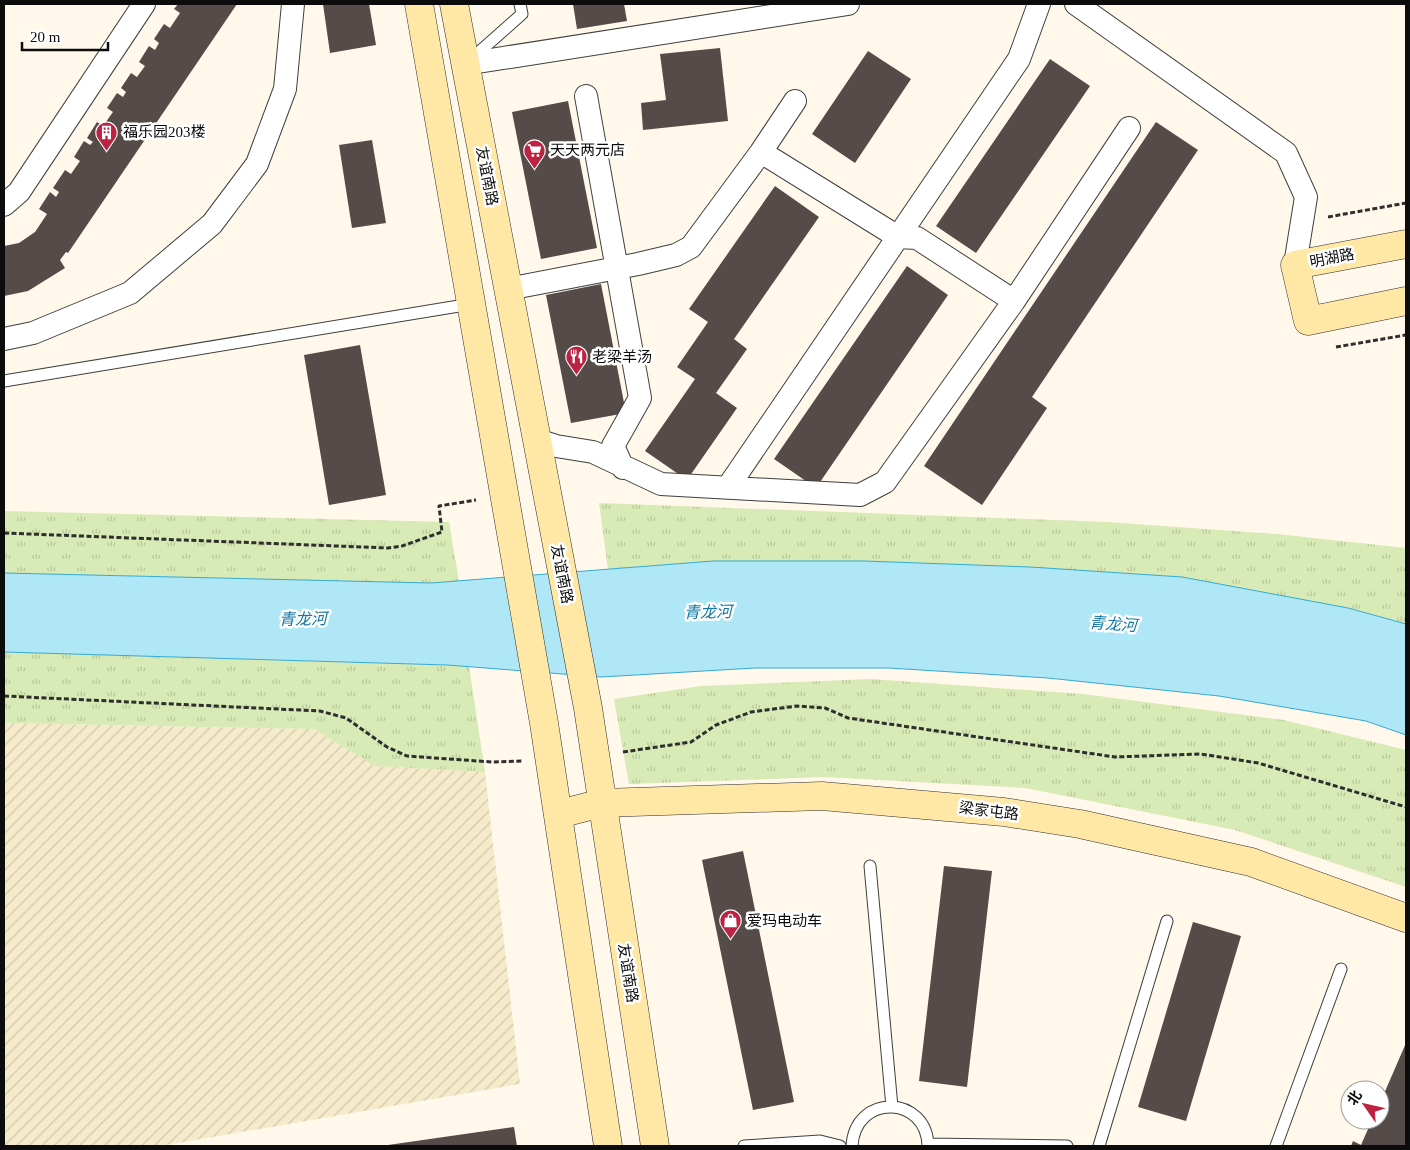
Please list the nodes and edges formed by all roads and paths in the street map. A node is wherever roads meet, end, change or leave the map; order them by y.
1 (144, 4) edge
2 (293, 4) edge
3 (419, 4) edge
4 (454, 4) edge
5 (520, 4) edge
6 (848, 4) edge
7 (1039, 4) edge
8 (1076, 4) edge
9 (465, 64) junction
10 (586, 96) dead end
11 (795, 101) dead end
12 (1129, 128) dead end
13 (761, 152) junction
14 (1406, 203) edge
15 (4, 205) edge
16 (1301, 222) junction
17 (898, 237) junction
18 (1406, 244) edge
19 (1295, 265) junction
20 (618, 268) junction
21 (508, 289) junction
22 (1014, 301) junction
23 (1406, 301) edge
24 (471, 304) junction
25 (4, 339) edge
26 (4, 381) edge
27 (537, 440) junction
28 (622, 468) junction
29 (728, 487) junction
30 (476, 500) dead end
31 (4, 534) edge
32 (4, 696) edge
33 (595, 754) junction
34 (527, 761) dead end
35 (602, 802) junction
36 (1406, 807) edge
37 (559, 814) junction
38 (870, 866) dead end
39 (1406, 918) edge
40 (1167, 921) dead end
41 (1341, 969) dead end
42 (892, 1106) junction
43 (928, 1145) edge
44 (608, 1146) edge
45 (655, 1146) edge
46 (744, 1146) edge
47 (840, 1146) edge
48 (852, 1146) edge
49 (1067, 1146) edge
50 (1099, 1146) edge
51 (1276, 1146) edge

1 - 15 street
2 - 25 street
3 - 24 main road
4 - 9 main road, 友谊南路
5 - 9 lane
6 - 9 street
7 - 17 street
8 - 16 street
9 - 21 main road, 友谊南路
10 - 20 street
11 - 13 street
12 - 22 street
13 - 17 street
13 - 20 street
14 - 16 path
16 - 19 street
17 - 22 street
17 - 29 street
18 - 19 main road, 明湖路
19 - 23 main road, 明湖路
20 - 21 street
20 - 28 street
21 - 27 main road, 友谊南路
22 - 29 street
24 - 26 lane
24 - 37 main road
27 - 28 street
27 - 33 main road, 友谊南路
28 - 29 street
30 - 31 path
32 - 34 path
33 - 35 main road, 友谊南路
33 - 36 path
35 - 37 main road, 梁家屯路
35 - 39 main road, 梁家屯路
35 - 45 main road, 友谊南路
37 - 44 main road
38 - 42 lane
40 - 50 lane
41 - 51 lane
42 - 43 lane
42 - 48 lane
43 - 49 lane
46 - 47 lane

